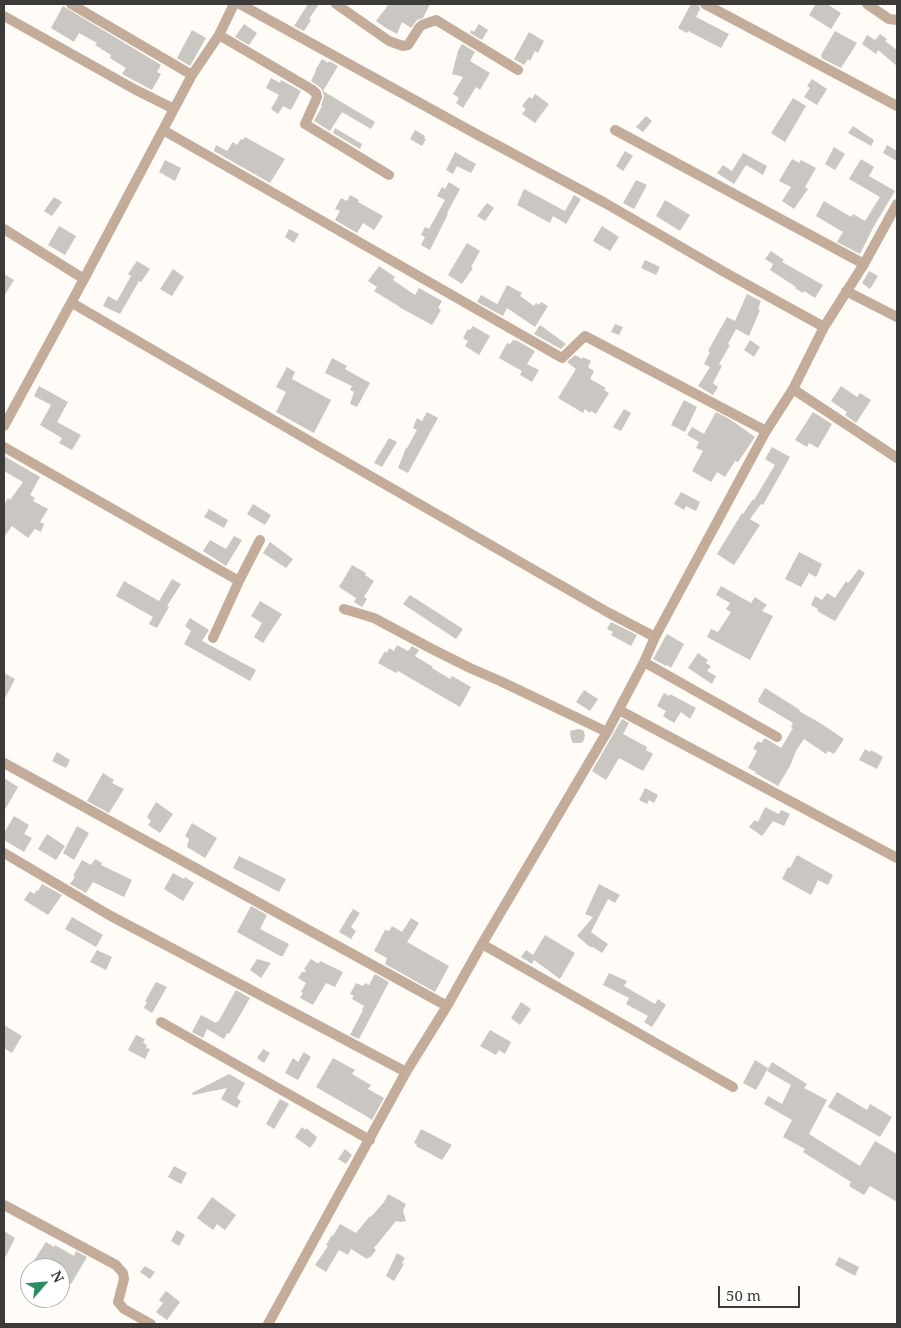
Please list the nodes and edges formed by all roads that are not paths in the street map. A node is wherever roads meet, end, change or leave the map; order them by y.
1 (71, 4) edge
2 (234, 4) edge
3 (240, 4) edge
4 (336, 4) edge
5 (705, 4) edge
6 (867, 4) edge
7 (4, 16) edge
8 (897, 20) edge
9 (219, 35) junction
10 (518, 70) dead end
11 (192, 75) junction
12 (897, 106) edge
13 (174, 109) junction
14 (163, 130) junction
15 (615, 130) dead end
16 (389, 175) dead end
17 (897, 204) edge
18 (4, 229) edge
19 (864, 264) junction
20 (84, 279) junction
21 (846, 291) junction
22 (72, 303) junction
23 (897, 317) edge
24 (824, 327) junction
25 (793, 389) junction
26 (4, 426) edge
27 (766, 431) junction
28 (4, 446) edge
29 (897, 458) edge
30 (260, 540) dead end
31 (239, 581) junction
32 (344, 608) dead end
33 (213, 638) dead end
34 (655, 638) junction
35 (644, 662) junction
36 (619, 710) junction
37 (607, 732) junction
38 (777, 737) dead end
39 (4, 763) edge
40 (4, 853) edge
41 (897, 858) edge
42 (482, 944) junction
43 (447, 1006) junction
44 (160, 1022) dead end
45 (406, 1072) junction
46 (733, 1088) dead end
47 (370, 1140) junction
48 (4, 1205) edge
49 (151, 1324) edge
50 (268, 1324) edge

1 - 11 street
2 - 9 street
3 - 24 street
4 - 10 street
5 - 12 street
6 - 8 street
7 - 13 street
9 - 11 street
9 - 16 street
11 - 13 street
13 - 14 street
14 - 20 street
14 - 27 street
15 - 19 street
17 - 19 street
18 - 20 street
19 - 21 street
20 - 22 street
21 - 23 street
21 - 24 street
22 - 26 street
22 - 34 street
24 - 25 street
25 - 27 street
25 - 29 street
27 - 34 street
28 - 31 street
30 - 31 street
31 - 33 street
32 - 37 street
34 - 35 street
35 - 36 street
35 - 38 street
36 - 37 street
36 - 41 street
37 - 42 street
39 - 43 street
40 - 45 street
42 - 43 street
42 - 46 street
43 - 45 street
44 - 47 street
45 - 47 street
47 - 50 street
48 - 49 street

